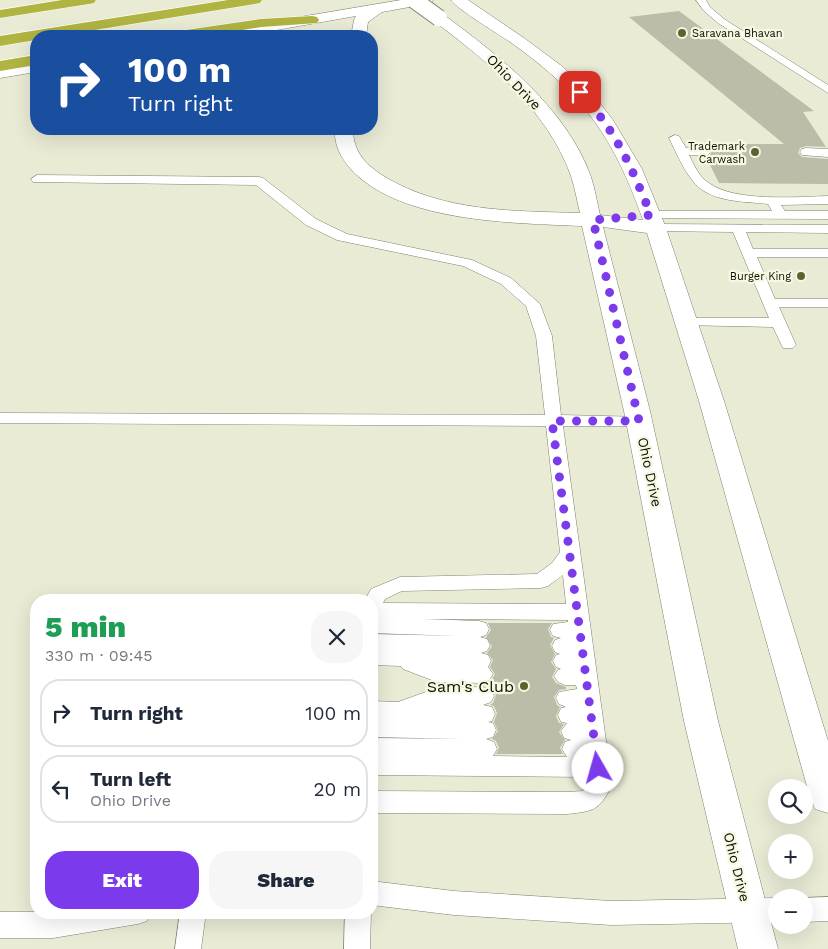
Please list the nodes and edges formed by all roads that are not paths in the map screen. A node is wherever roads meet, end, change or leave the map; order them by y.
1 (89, 0) edge
2 (255, 0) edge
3 (414, 0) edge
4 (426, 0) edge
5 (458, 0) edge
6 (701, 0) edge
7 (378, 8) junction
8 (0, 14) edge
9 (312, 20) junction
10 (68, 30) edge
11 (217, 30) edge
12 (253, 30) edge
13 (359, 30) edge
14 (30, 36) edge
15 (0, 41) edge
16 (30, 61) edge
17 (0, 66) edge
18 (30, 68) edge
19 (30, 73) edge
20 (0, 75) edge
21 (828, 90) edge
22 (345, 135) edge
23 (675, 138) dead end
24 (682, 151) junction
25 (704, 152) dead end
26 (806, 152) dead end
27 (828, 153) edge
28 (37, 179) dead end
29 (828, 200) edge
30 (773, 202) junction
31 (781, 215) junction
32 (828, 215) edge
33 (593, 220) junction
34 (653, 222) junction
35 (738, 229) junction
36 (828, 229) edge
37 (749, 253) junction
38 (828, 253) edge
39 (770, 303) junction
40 (828, 303) edge
41 (685, 322) junction
42 (779, 323) junction
43 (788, 345) dead end
44 (0, 418) edge
45 (552, 421) junction
46 (639, 421) junction
47 (569, 552) junction
48 (378, 594) edge
49 (378, 610) edge
50 (378, 627) edge
51 (378, 643) edge
52 (573, 649) junction
53 (480, 652) junction
54 (378, 657) edge
55 (378, 710) edge
56 (485, 722) junction
57 (378, 728) edge
58 (594, 732) junction
59 (378, 746) edge
60 (378, 764) edge
61 (828, 797) edge
62 (378, 802) edge
63 (378, 894) edge
64 (828, 909) edge
65 (813, 910) edge
66 (762, 911) edge
67 (96, 919) edge
68 (193, 919) edge
69 (358, 919) edge
70 (0, 925) edge
71 (188, 949) edge
72 (357, 949) edge
73 (758, 949) edge

1 - 8 highway
2 - 10 highway
3 - 33 main road, Ohio Drive, bridge
4 - 7 main road
5 - 34 main road
6 - 21 lane
7 - 9 main road
7 - 13 main road
9 - 11 highway
9 - 12 main road
14 - 15 highway
16 - 17 highway
18 - 20 main road
19 - 20 main road
22 - 33 main road
23 - 24 lane
24 - 25 lane
24 - 30 lane
26 - 27 lane
28 - 45 lane
29 - 30 lane
30 - 31 lane
31 - 32 lane
31 - 34 lane
33 - 34 main road
33 - 46 main road, Ohio Drive
34 - 35 lane
34 - 41 main road
35 - 36 lane
35 - 37 lane
37 - 38 lane
37 - 39 lane
39 - 40 lane
39 - 42 lane
41 - 42 lane
41 - 61 main road
42 - 43 lane
44 - 45 lane
45 - 46 lane
45 - 47 lane
46 - 66 main road, Ohio Drive
47 - 48 lane
47 - 52 lane
49 - 52 lane
50 - 53 lane
51 - 53 lane
52 - 58 lane
53 - 54 lane
55 - 56 lane
56 - 57 lane
56 - 59 lane
58 - 58 lane
58 - 60 lane
58 - 62 lane
63 - 66 lane
64 - 65 lane
66 - 73 main road, Ohio Drive
67 - 70 lane
68 - 71 lane
69 - 72 lane

